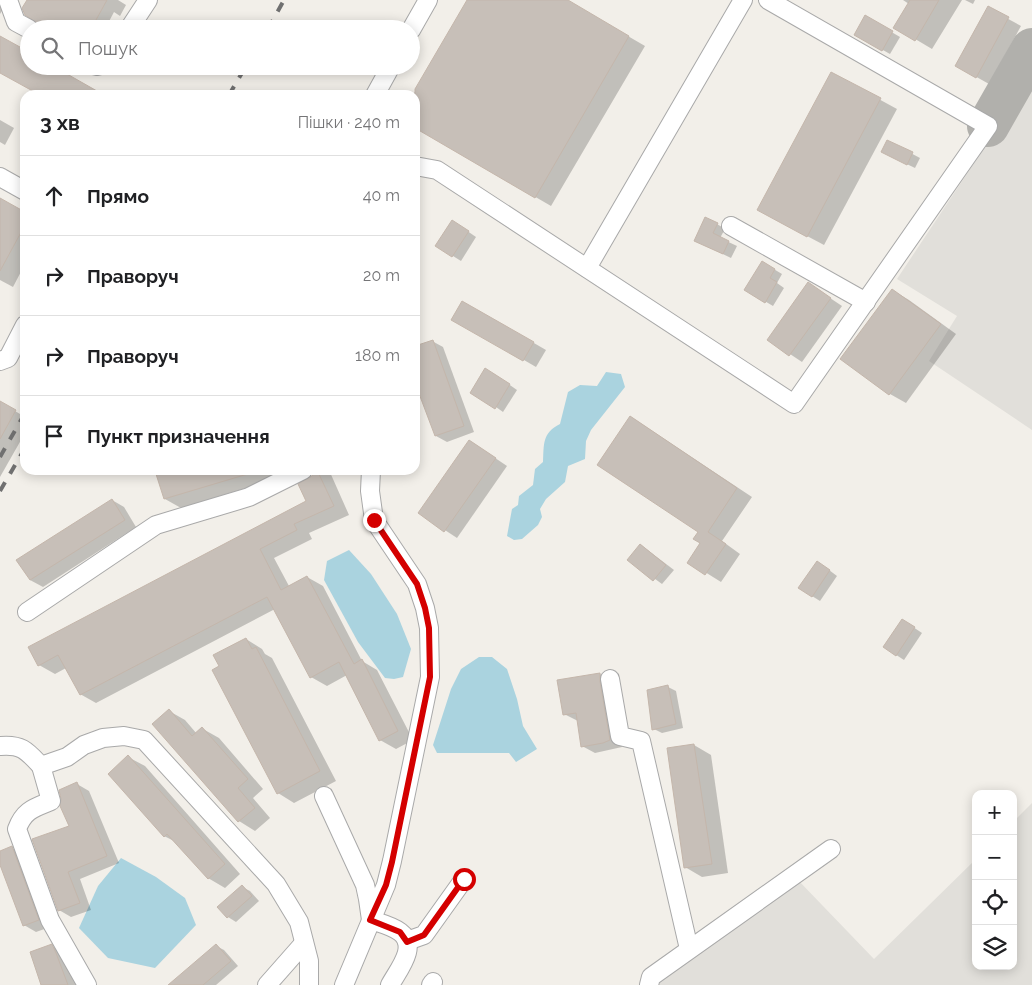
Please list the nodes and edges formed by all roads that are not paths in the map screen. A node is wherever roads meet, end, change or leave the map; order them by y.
1 (8, 0) edge
2 (148, 0) edge
3 (428, 0) edge
4 (743, 0) edge
5 (768, 0) edge
6 (135, 20) edge
7 (417, 20) edge
8 (20, 24) edge
9 (386, 75) edge
10 (378, 90) edge
11 (420, 167) edge
12 (0, 177) edge
13 (20, 188) edge
14 (731, 226) dead end
15 (587, 268) junction
16 (866, 302) junction
17 (20, 335) edge
18 (0, 361) edge
19 (293, 475) edge
20 (371, 475) edge
21 (27, 612) dead end
22 (610, 679) dead end
23 (0, 746) edge
24 (41, 766) junction
25 (324, 796) dead end
26 (831, 849) dead end
27 (464, 879) dead end
28 (370, 920) junction
29 (407, 942) junction
30 (304, 943) junction
31 (689, 950) junction
32 (86, 985) edge
33 (267, 985) edge
34 (309, 985) edge
35 (344, 985) edge
36 (390, 985) edge
37 (649, 985) edge

1 - 8 lane
2 - 6 lane
3 - 7 lane
4 - 15 lane
5 - 16 lane
9 - 10 lane
11 - 15 lane
12 - 13 lane
14 - 16 lane
15 - 16 lane
17 - 18 lane
19 - 21 lane
20 - 28 lane
22 - 31 lane
23 - 24 lane
24 - 30 lane
24 - 32 lane
25 - 28 lane
26 - 31 lane
27 - 29 lane
28 - 29 lane
28 - 35 lane
29 - 36 lane
30 - 33 lane
30 - 34 lane
31 - 37 lane

